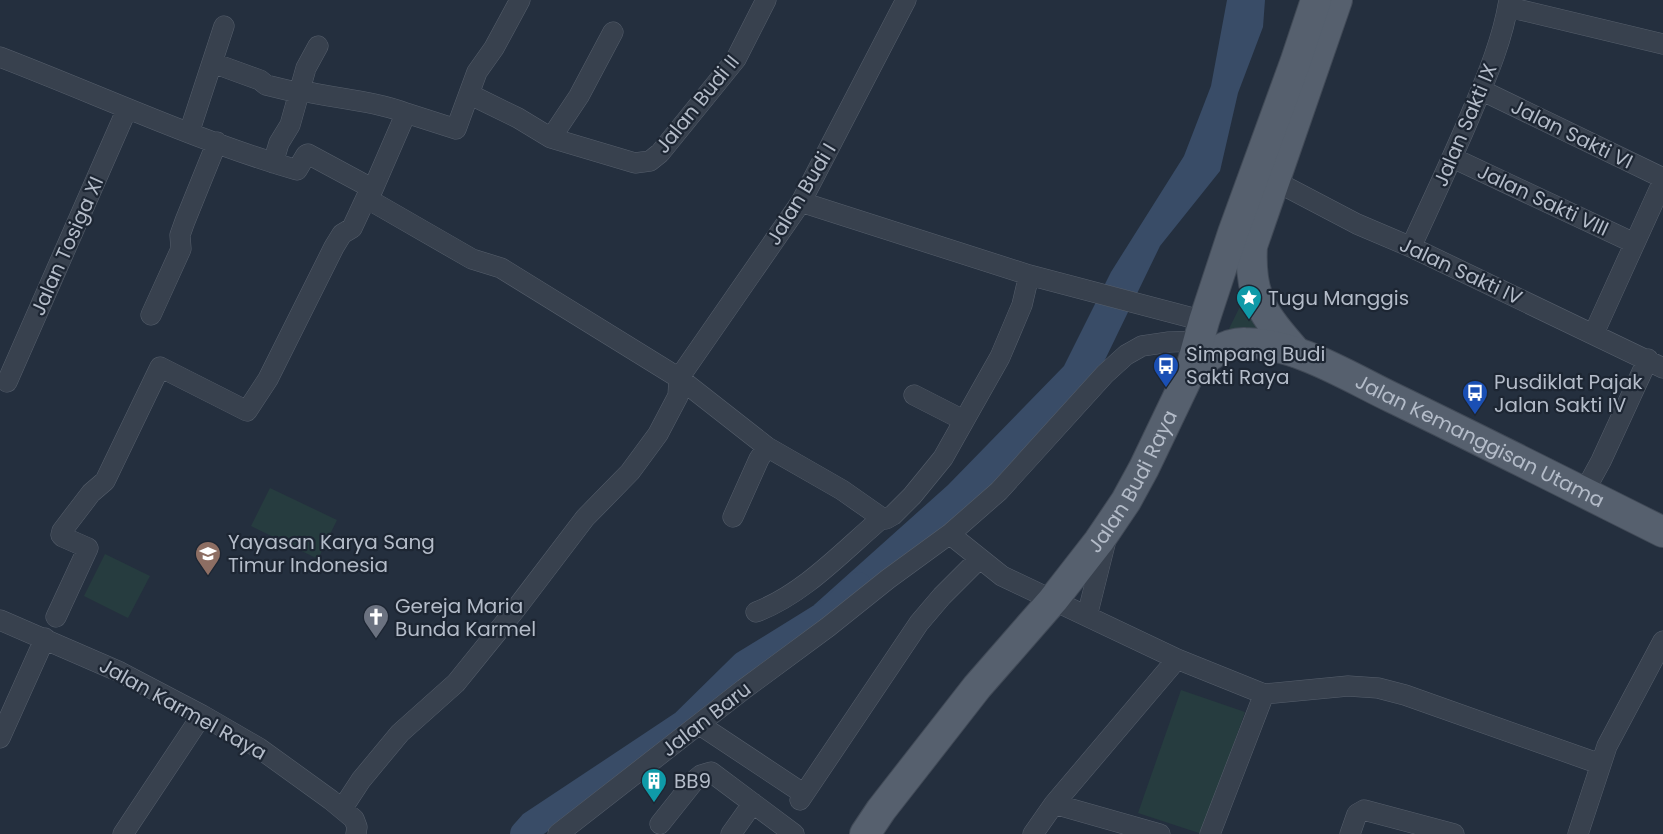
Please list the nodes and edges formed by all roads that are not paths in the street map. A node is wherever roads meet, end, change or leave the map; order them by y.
1 (520, 0) edge
2 (766, 0) edge
3 (906, 0) edge
4 (1316, 0) edge
5 (1337, 0) edge
6 (1508, 4) edge
7 (224, 26) dead end
8 (614, 32) dead end
9 (1663, 44) edge
10 (318, 46) dead end
11 (0, 58) edge
12 (213, 63) junction
13 (1480, 90) junction
14 (299, 91) junction
15 (469, 94) junction
16 (127, 109) junction
17 (406, 113) junction
18 (189, 133) junction
19 (551, 138) junction
20 (217, 142) junction
21 (1453, 158) junction
22 (273, 163) junction
23 (1663, 179) edge
24 (1275, 181) junction
25 (370, 193) junction
26 (801, 202) junction
27 (1634, 243) junction
28 (1411, 247) junction
29 (1029, 275) junction
30 (151, 315) dead end
31 (1202, 331) junction
32 (1594, 333) junction
33 (1296, 352) junction
34 (1655, 363) edge
35 (1190, 372) junction
36 (679, 378) junction
37 (7, 382) dead end
38 (914, 395) dead end
39 (963, 420) junction
40 (767, 447) junction
41 (1584, 492) junction
42 (733, 517) dead end
43 (882, 518) junction
44 (1109, 527) junction
45 (1663, 532) edge
46 (951, 533) junction
47 (979, 559) junction
48 (1053, 600) junction
49 (756, 612) dead end
50 (1087, 616) junction
51 (56, 617) dead end
52 (0, 620) edge
53 (45, 638) junction
54 (1663, 641) edge
55 (1177, 659) junction
56 (1264, 694) junction
57 (202, 715) junction
58 (700, 725) junction
59 (0, 738) edge
60 (1600, 764) junction
61 (753, 803) junction
62 (1054, 804) junction
63 (350, 821) edge
64 (660, 824) dead end
65 (123, 834) edge
66 (558, 834) edge
67 (731, 834) edge
68 (794, 834) edge
69 (865, 834) edge
70 (1033, 834) edge
71 (1160, 834) edge
72 (1210, 834) edge
73 (1350, 834) edge
74 (1454, 834) edge
75 (1578, 834) edge

1 - 15 street
2 - 19 street, Jalan Budi II
3 - 26 street, Jalan Budi I
4 - 31 main road, Jalan Budi Raya
5 - 24 main road
6 - 9 street
6 - 13 street, Jalan Sakti IX
7 - 12 street
8 - 19 street
10 - 14 street
11 - 16 street
12 - 14 street
12 - 18 street
13 - 21 street, Jalan Sakti IX
13 - 23 street, Jalan Sakti VI
14 - 17 street
14 - 22 street
15 - 17 street
15 - 19 street, Jalan Budi II
16 - 18 street
16 - 37 street, Jalan Tosiga XI
17 - 25 street
18 - 20 street
20 - 22 street
20 - 30 street
21 - 27 street, Jalan Sakti VIII
21 - 28 street, Jalan Sakti IX
22 - 25 street
23 - 27 street
24 - 28 street, Jalan Sakti IV
24 - 33 main road, Jalan Kemanggisan Utama
25 - 36 street
25 - 51 street
26 - 29 street
26 - 36 street, Jalan Budi I
27 - 32 street
28 - 32 street, Jalan Sakti IV
29 - 31 street
29 - 39 street
31 - 35 main road, Jalan Budi Raya
31 - 46 street, Jalan Baru
32 - 34 street, Jalan Sakti IV
33 - 35 main road, Jalan Kemanggisan Utama
33 - 41 main road, Jalan Kemanggisan Utama
34 - 41 street, Jalan Sakti IV
35 - 44 main road, Jalan Budi Raya
36 - 40 street
36 - 63 street
38 - 39 street
39 - 43 street
40 - 42 street
40 - 43 street
41 - 45 main road, Jalan Kemanggisan Utama
43 - 49 street
44 - 48 main road, Jalan Budi Raya
44 - 50 street
46 - 47 street
46 - 58 street, Jalan Baru
47 - 48 street
47 - 58 street
48 - 50 street
48 - 69 main road, Jalan Budi Raya
50 - 55 street
52 - 53 street, Jalan Karmel Raya
53 - 57 street, Jalan Karmel Raya
53 - 59 street
54 - 60 street
55 - 56 street
55 - 62 street
56 - 60 street
56 - 72 street
57 - 63 street, Jalan Karmel Raya
57 - 65 street
58 - 66 street, Jalan Baru
60 - 75 street
61 - 64 street
61 - 67 street
61 - 68 street
62 - 70 street
62 - 71 street
73 - 74 street

